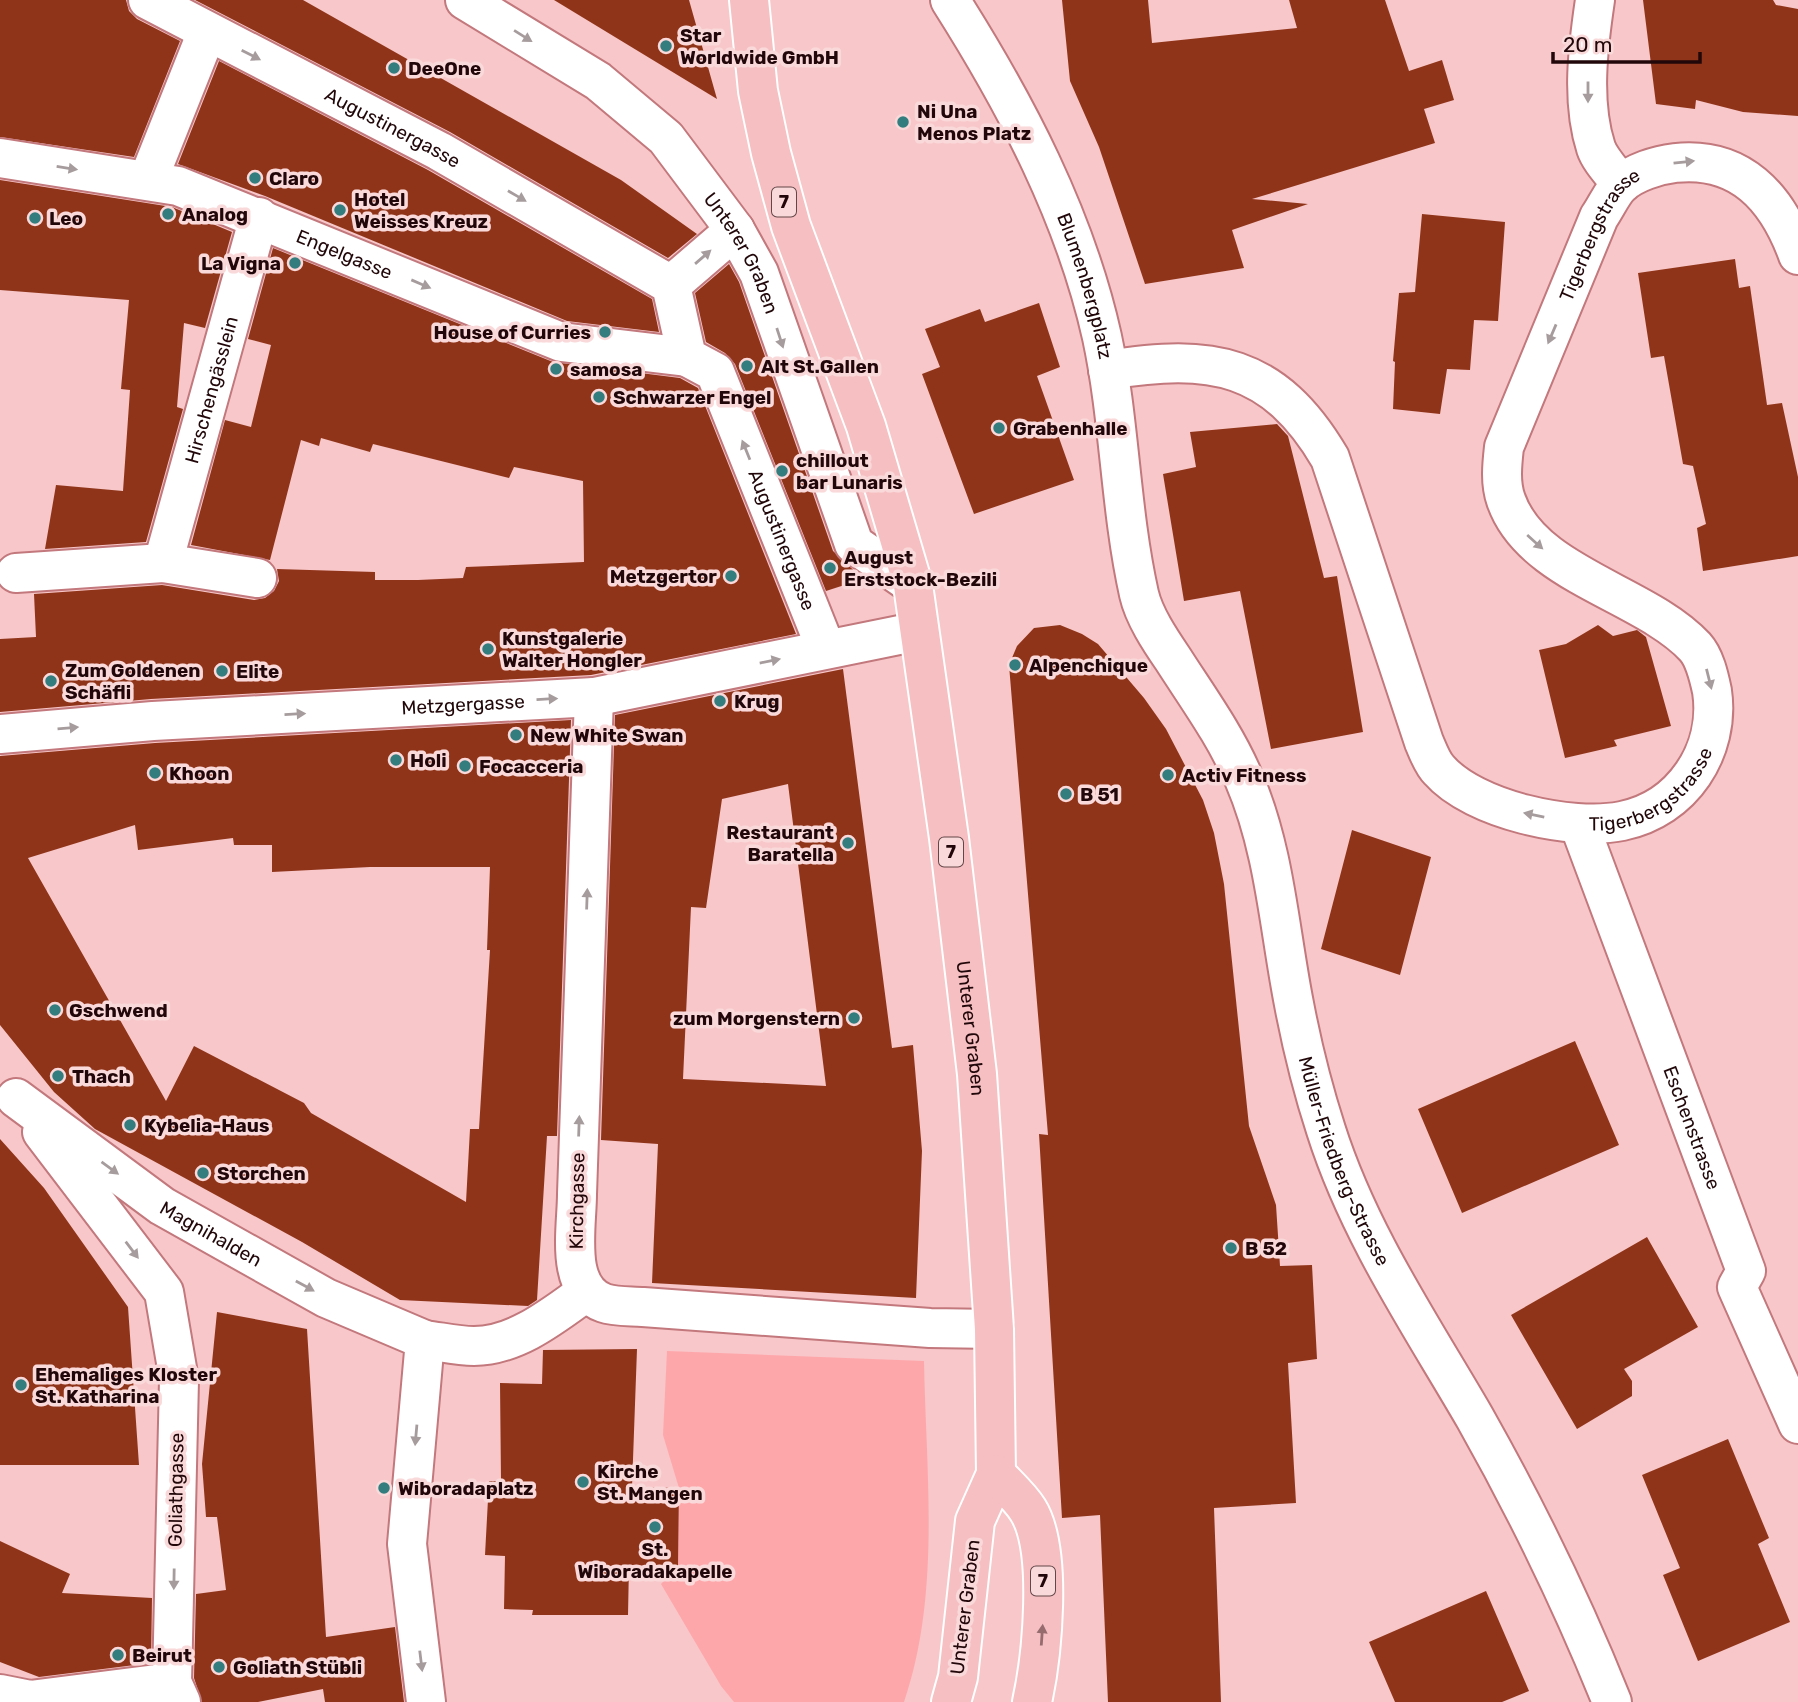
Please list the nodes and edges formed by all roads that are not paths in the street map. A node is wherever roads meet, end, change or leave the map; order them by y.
1 (148, 0) edge
2 (465, 0) edge
3 (749, 0) edge
4 (950, 0) edge
5 (1595, 0) edge
6 (207, 33) junction
7 (0, 158) edge
8 (148, 180) junction
9 (1621, 184) junction
10 (259, 217) junction
11 (736, 230) junction
12 (1798, 255) edge
13 (671, 285) junction
14 (687, 357) junction
15 (1108, 370) junction
16 (163, 564) junction
17 (16, 573) dead end
18 (257, 578) dead end
19 (913, 585) junction
20 (1139, 599) joint
21 (919, 631) junction
22 (826, 649) junction
23 (593, 697) junction
24 (0, 734) edge
25 (1579, 824) junction
26 (8, 1089) edge
27 (586, 1292) junction
28 (994, 1329) junction
29 (425, 1340) junction
30 (1798, 1424) edge
31 (996, 1474) junction
32 (176, 1692) edge
33 (0, 1694) edge
34 (426, 1702) edge
35 (951, 1702) edge
36 (1032, 1702) edge
37 (1612, 1702) edge

1 - 6 street, Augustinergasse
2 -> 11 street, Unterer Graben
3 - 19 main road, Unterer Graben / 7
4 - 15 street, Blumenbergplatz
5 -> 9 street
6 - 8 street
6 -> 13 street, Augustinergasse
7 -> 8 street, Engelgasse
8 - 10 street, Engelgasse
9 -> 12 street, Tigerbergstrasse
9 -> 25 street, Tigerbergstrasse
10 -> 14 street, Engelgasse
10 - 16 street, Hirschengässlein
13 -> 11 street
11 -> 19 street, Unterer Graben
13 - 14 street
22 -> 14 street, Augustinergasse
15 - 20 street, Blumenbergplatz
25 -> 15 street, Tigerbergstrasse
16 - 17 street
16 - 18 street
19 - 21 main road, Unterer Graben / 7
20 - 37 street, Müller-Friedberg-Strasse
21 - 22 street, Metzgergasse
21 - 28 main road, Unterer Graben / 7
23 -> 22 street, Metzgergasse
24 -> 23 street, Metzgergasse
27 -> 23 street, Kirchgasse
25 - 30 street, Eschenstrasse
26 -> 29 street, Magnihalden
26 -> 32 street, Goliathgasse
27 - 28 street
27 - 29 street, Magnihalden
28 - 31 main road, Unterer Graben / 7
29 -> 34 street
31 - 35 main road, Unterer Graben / 7
36 -> 31 main road, 7
32 - 33 street

